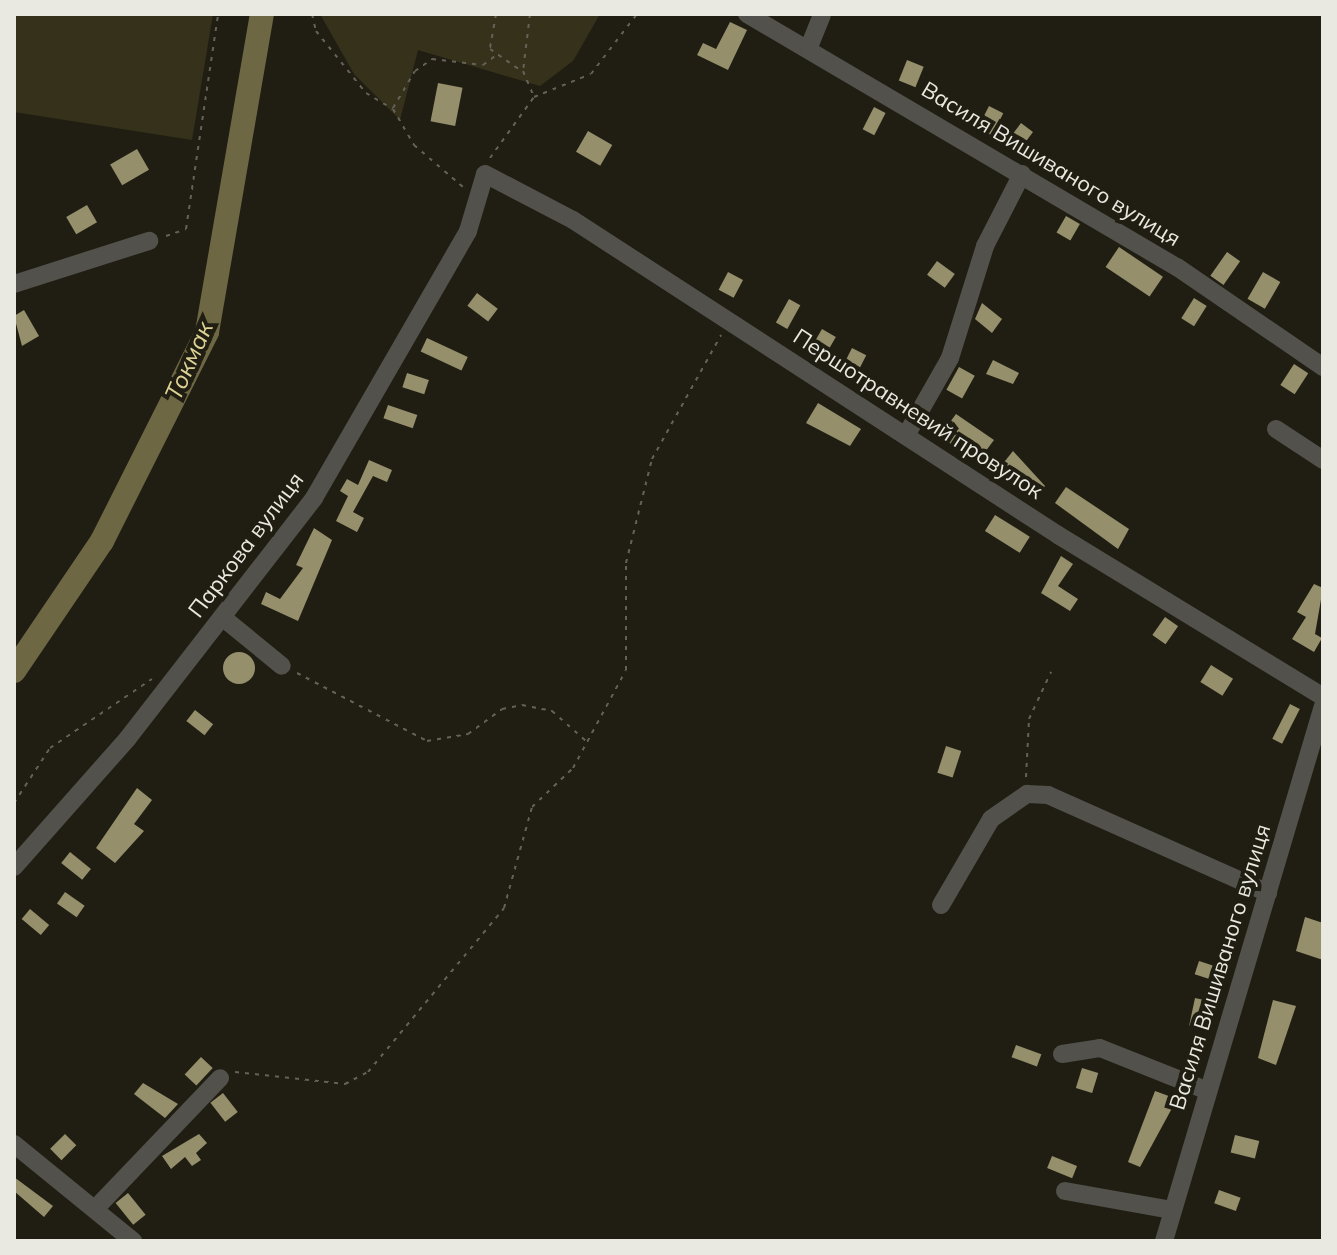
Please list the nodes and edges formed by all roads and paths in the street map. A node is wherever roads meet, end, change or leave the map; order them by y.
1 (218, 14) edge
2 (312, 14) edge
3 (496, 14) edge
4 (530, 14) edge
5 (637, 14) edge
6 (747, 14) edge
7 (822, 14) edge
8 (809, 47) junction
9 (495, 56) junction
10 (523, 71) junction
11 (534, 97) junction
12 (393, 109) junction
13 (485, 174) junction
14 (1022, 174) junction
15 (473, 206) junction
16 (149, 241) joint
17 (14, 284) edge
18 (731, 321) junction
19 (1323, 367) edge
20 (1276, 429) dead end
21 (908, 432) junction
22 (1323, 460) edge
23 (222, 617) junction
24 (282, 666) joint
25 (1051, 672) dead end
26 (156, 676) dead end
27 (1323, 706) edge
28 (587, 742) junction
29 (1048, 795) junction
30 (14, 803) edge
31 (14, 867) edge
32 (1268, 893) junction
33 (941, 905) dead end
34 (1062, 1054) dead end
35 (220, 1078) joint
36 (1208, 1091) junction
37 (14, 1144) edge
38 (1065, 1191) dead end
39 (95, 1209) junction
40 (1172, 1210) junction
41 (133, 1241) edge
42 (1164, 1241) edge

1 - 16 path
2 - 12 path
3 - 9 path
4 - 10 path
5 - 11 path
6 - 8 street, Василя Вишиваного вулиця
7 - 8 street
8 - 14 street, Василя Вишиваного вулиця
9 - 10 path
9 - 12 path
10 - 11 path
11 - 13 path
12 - 15 path
13 - 15 street, Паркова вулиця
13 - 18 street, Першотравневий провулок
14 - 19 street, Василя Вишиваного вулиця
14 - 21 street
15 - 23 street, Паркова вулиця
16 - 17 street
18 - 21 street, Першотравневий провулок
18 - 28 path
20 - 22 street
21 - 27 street, Першотравневий провулок
23 - 24 street
23 - 31 street, Паркова вулиця
24 - 28 path
25 - 29 path
26 - 30 path
27 - 32 street, Василя Вишиваного вулиця
28 - 35 path
29 - 32 street
29 - 33 street
32 - 36 street, Василя Вишиваного вулиця
34 - 36 street
35 - 39 street
36 - 40 street, Василя Вишиваного вулиця
37 - 39 street
38 - 40 street
39 - 41 street
40 - 42 street, Василя Вишиваного вулиця

